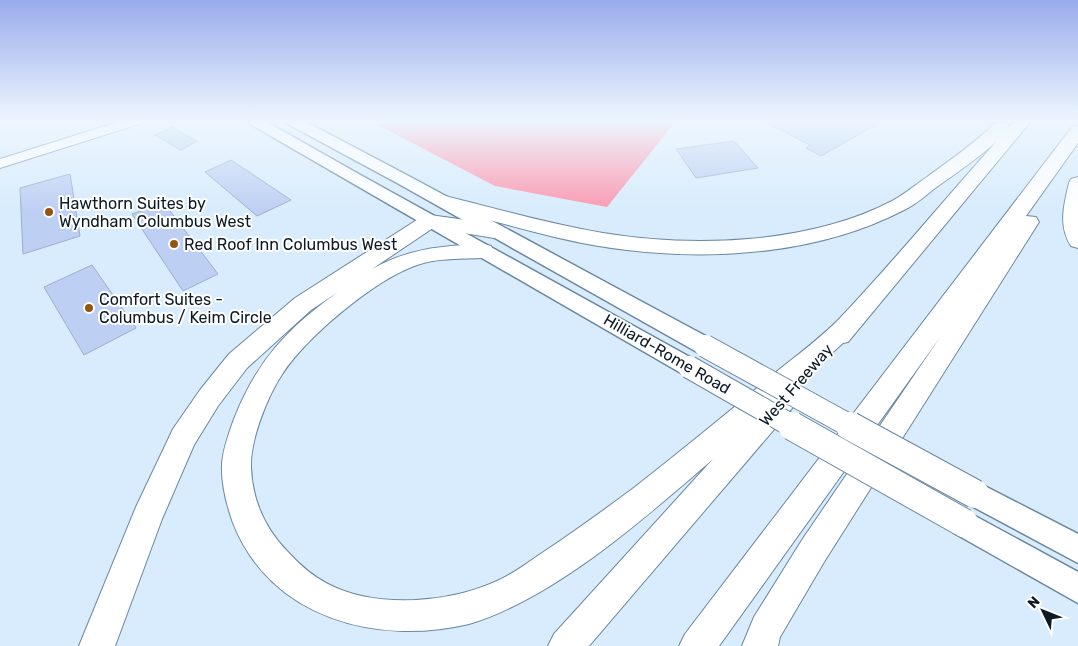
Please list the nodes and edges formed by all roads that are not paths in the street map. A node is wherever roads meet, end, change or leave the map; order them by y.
1 (41, 151) edge
2 (316, 151) edge
3 (342, 151) edge
4 (974, 151) edge
5 (997, 151) edge
6 (1063, 151) edge
7 (1, 164) edge
8 (1044, 176) junction
9 (1078, 183) edge
10 (438, 212) junction
11 (488, 240) junction
12 (1078, 241) edge
13 (850, 323) junction
14 (1078, 549) edge
15 (1078, 588) edge
16 (97, 646) edge
17 (566, 646) edge
18 (697, 646) edge
19 (760, 646) edge

1 - 7 main road
2 - 10 main road
3 - 10 main road
4 - 10 highway
5 - 13 highway, West Freeway
6 - 8 highway
8 - 18 highway
8 - 19 highway
9 - 12 highway
10 - 11 highway
10 - 16 highway
11 - 13 highway
11 - 14 main road, Hilliard-Rome Road, bridge
11 - 15 main road, Hilliard-Rome Road, bridge
13 - 17 highway, West Freeway

